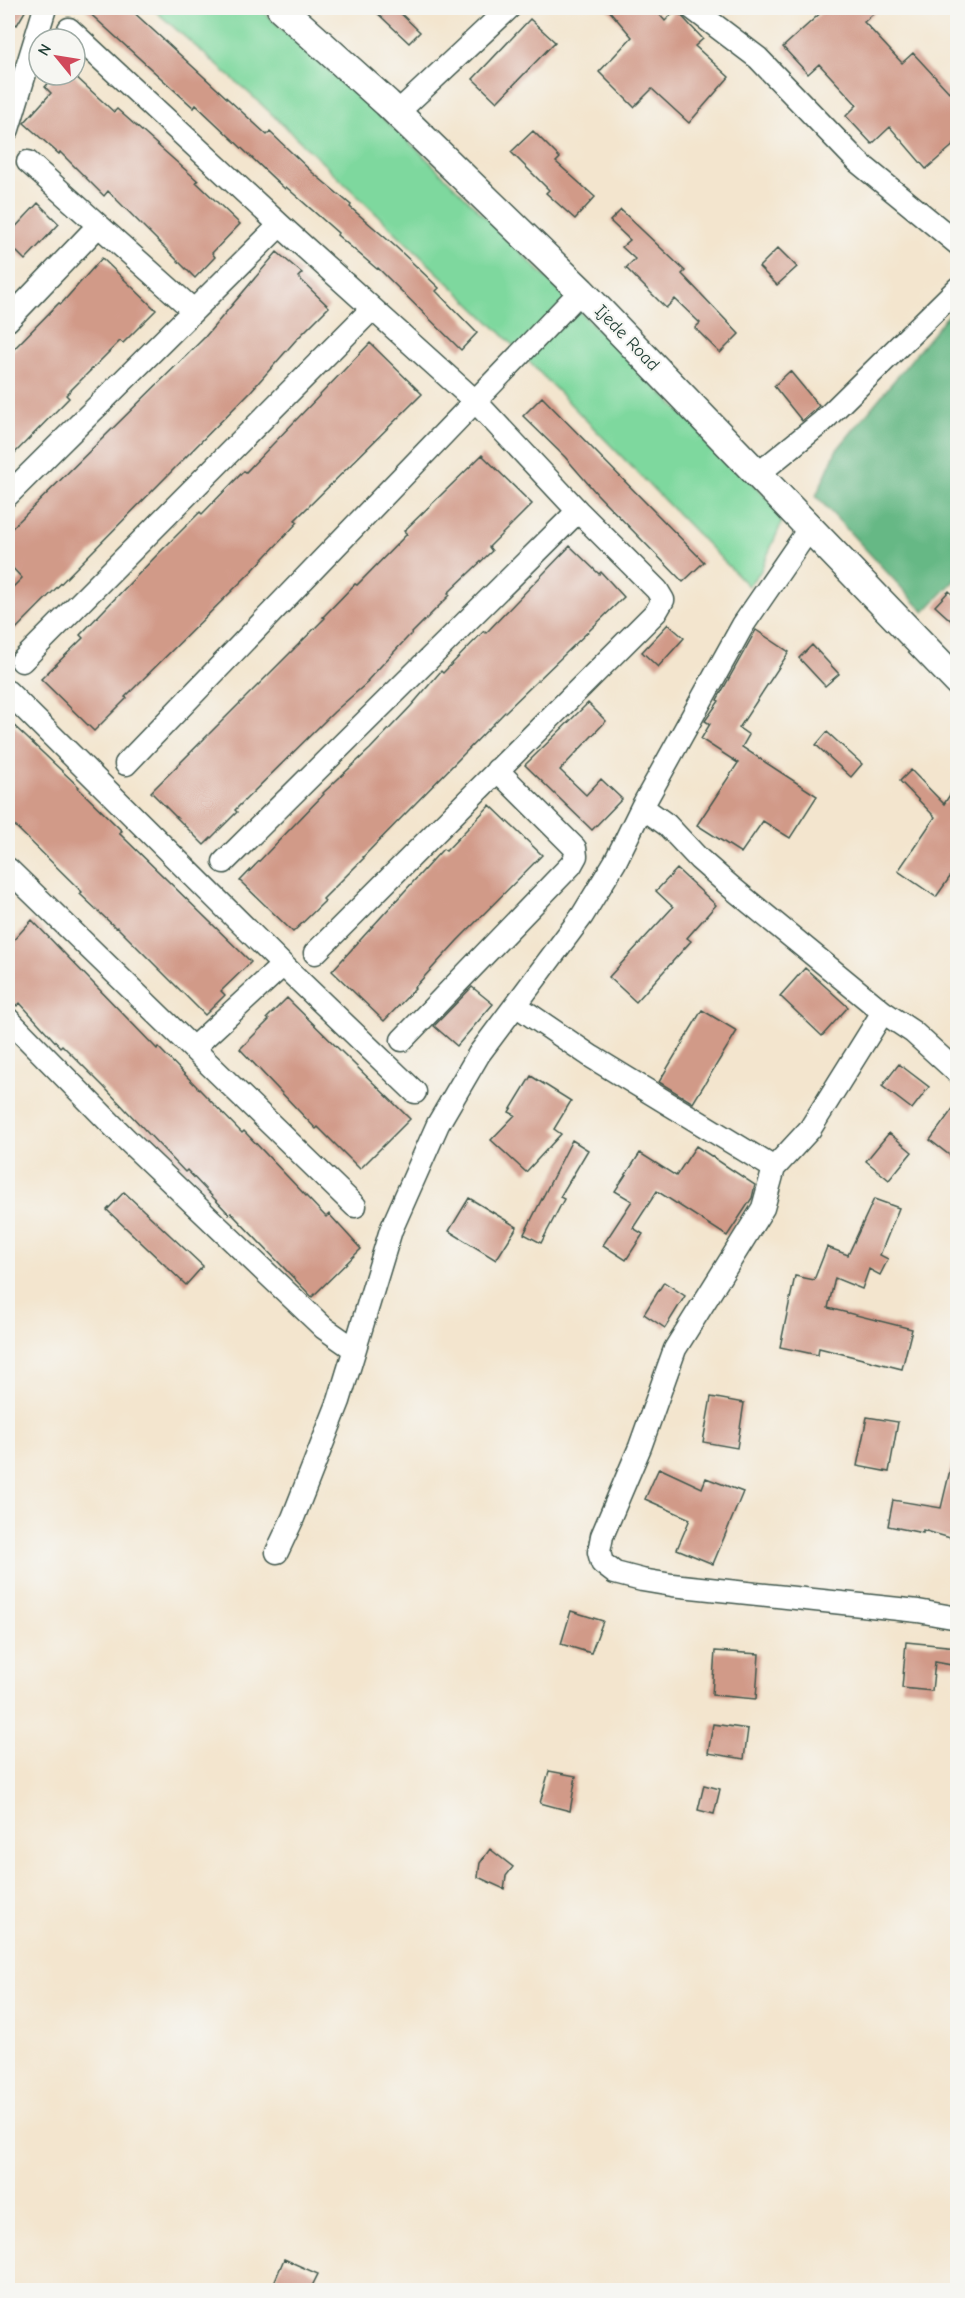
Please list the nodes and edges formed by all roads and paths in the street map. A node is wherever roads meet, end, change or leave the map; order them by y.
1 (45, 8) edge
2 (281, 8) edge
3 (509, 8) edge
4 (692, 8) edge
5 (87, 45) edge
6 (397, 113) junction
7 (8, 129) edge
8 (28, 162) dead end
9 (280, 225) junction
10 (98, 226) junction
11 (957, 244) edge
12 (957, 288) edge
13 (582, 291) junction
14 (372, 309) junction
15 (193, 310) junction
16 (8, 320) edge
17 (476, 402) junction
18 (758, 474) junction
19 (8, 495) edge
20 (578, 511) junction
21 (809, 529) junction
22 (22, 661) dead end
23 (957, 682) edge
24 (8, 692) edge
25 (126, 764) dead end
26 (497, 770) junction
27 (642, 807) junction
28 (224, 862) dead end
29 (8, 869) edge
30 (315, 953) dead end
31 (283, 965) junction
32 (517, 1006) junction
33 (883, 1012) junction
34 (8, 1020) edge
35 (402, 1040) dead end
36 (193, 1048) junction
37 (957, 1073) edge
38 (415, 1092) dead end
39 (774, 1168) junction
40 (355, 1206) dead end
41 (354, 1349) junction
42 (277, 1552) dead end
43 (957, 1618) edge

1 - 7 street
2 - 6 main road, Ijede Road
3 - 6 street
4 - 11 street
5 - 9 street
6 - 13 main road, Ijede Road
8 - 10 street
9 - 14 street
9 - 15 street
10 - 15 street
10 - 16 street
12 - 18 street
13 - 17 street
13 - 18 main road, Ijede Road
14 - 17 street
14 - 22 street
15 - 19 street
17 - 20 street
17 - 25 street
18 - 21 main road, Ijede Road
20 - 26 street
20 - 28 street
21 - 23 main road, Ijede Road
21 - 27 street
24 - 31 street
26 - 30 street
26 - 35 street
27 - 32 street
27 - 33 street
29 - 36 street
31 - 36 street
31 - 38 street
32 - 39 street
32 - 41 street
33 - 37 street
33 - 39 street
34 - 41 street
36 - 40 street
39 - 43 street
41 - 42 street

